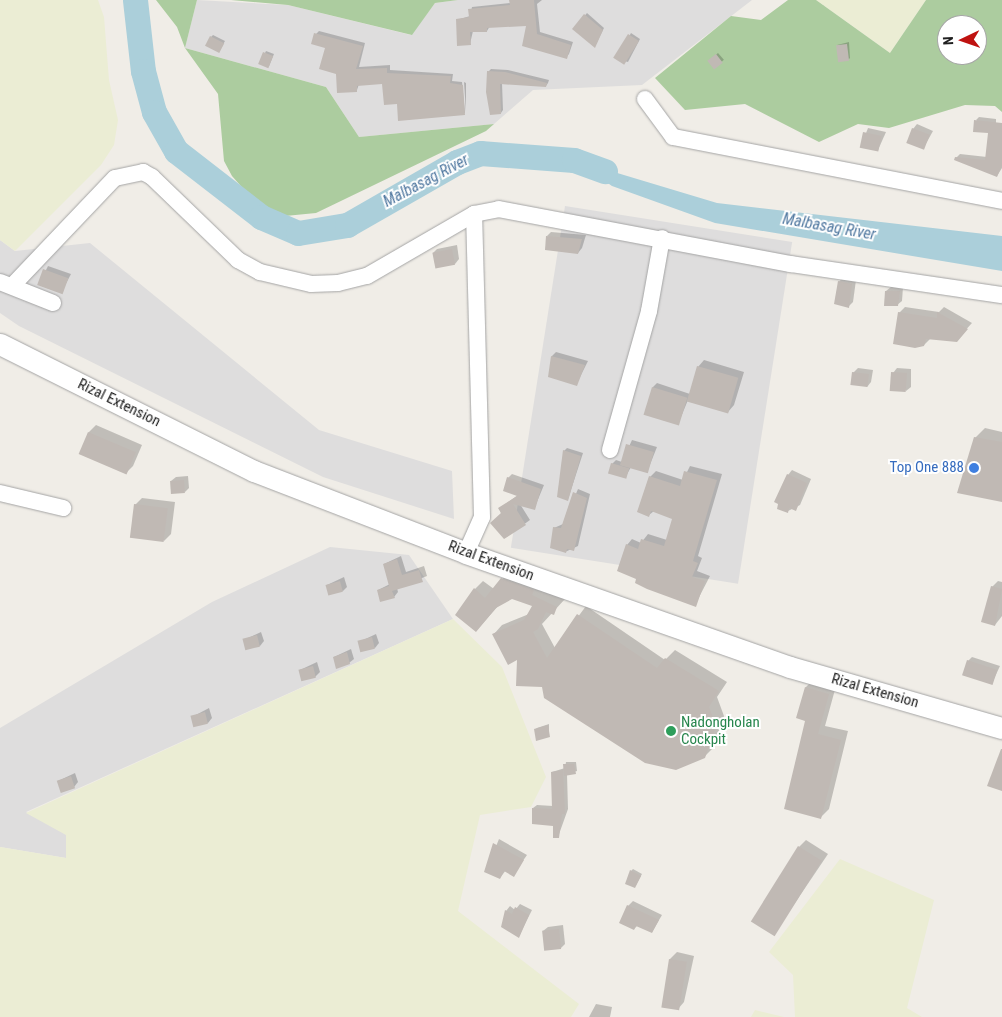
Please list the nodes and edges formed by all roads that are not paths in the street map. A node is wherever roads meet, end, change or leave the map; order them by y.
1 (645, 99) dead end
2 (1002, 200) edge
3 (474, 214) junction
4 (662, 238) junction
5 (6, 284) edge
6 (1002, 296) edge
7 (52, 302) dead end
8 (0, 344) edge
9 (610, 450) dead end
10 (0, 493) edge
11 (63, 508) dead end
12 (466, 553) junction
13 (1002, 728) edge

1 - 2 street
3 - 4 street
3 - 5 street
3 - 12 street
4 - 6 street
4 - 9 street
5 - 7 street
8 - 12 street, Rizal Extension
10 - 11 street
12 - 13 street, Rizal Extension

